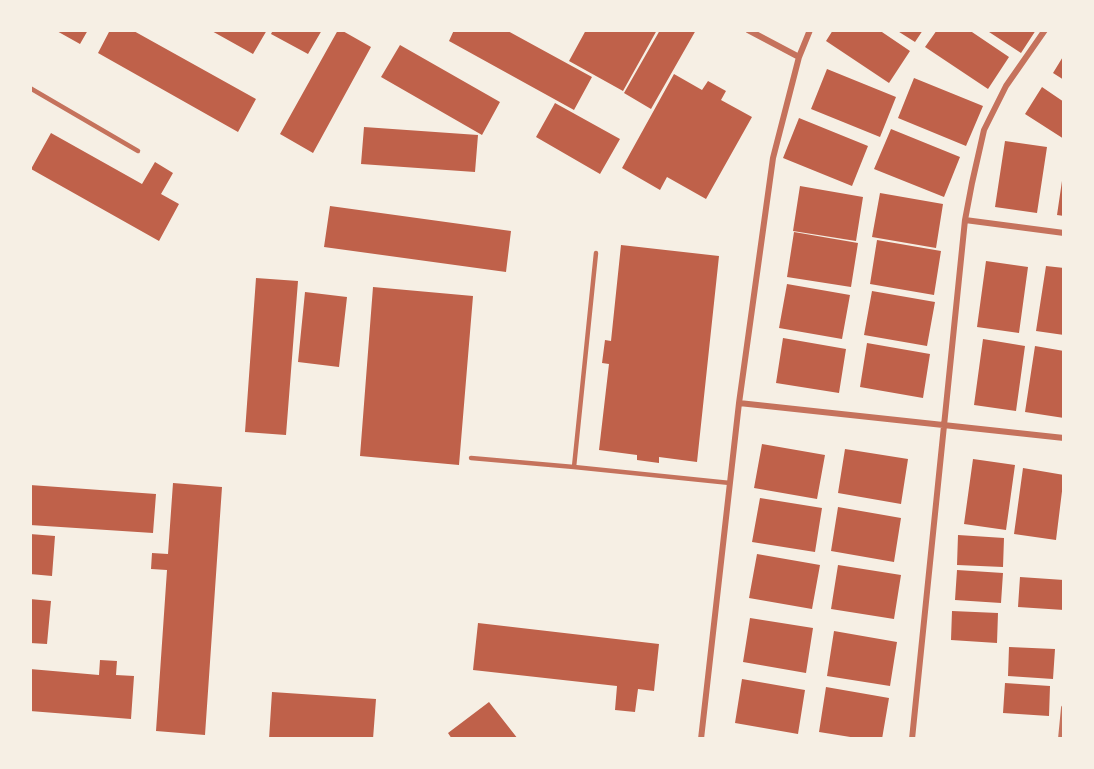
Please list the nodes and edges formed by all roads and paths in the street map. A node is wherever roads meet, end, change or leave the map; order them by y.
1 (748, 30) edge
2 (810, 30) edge
3 (1046, 30) edge
4 (799, 57) junction
5 (30, 88) edge
6 (138, 151) dead end
7 (965, 220) junction
8 (1064, 233) edge
9 (596, 253) dead end
10 (739, 403) junction
11 (944, 424) junction
12 (1064, 438) edge
13 (471, 458) dead end
14 (574, 467) junction
15 (730, 483) junction
16 (1064, 708) edge
17 (701, 739) edge
18 (912, 739) edge
19 (1061, 739) edge

1 - 4 street
2 - 4 street
3 - 7 street
4 - 10 street
5 - 6 lane
7 - 8 street
7 - 11 street
9 - 14 lane
10 - 11 street
10 - 15 street
11 - 12 street
11 - 18 street
13 - 14 lane
14 - 15 lane
15 - 17 street
16 - 19 street

